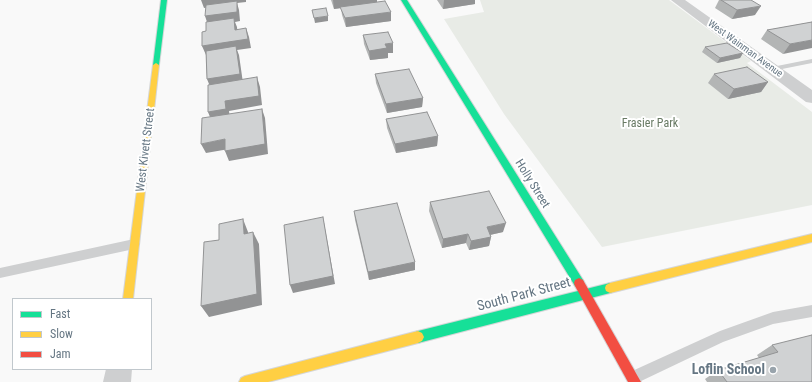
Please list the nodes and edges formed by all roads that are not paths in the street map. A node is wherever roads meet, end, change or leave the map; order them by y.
1 (164, 0) edge
2 (404, 0) edge
3 (677, 0) edge
4 (812, 61) edge
5 (772, 69) junction
6 (812, 98) edge
7 (812, 238) edge
8 (134, 244) junction
9 (0, 273) edge
10 (586, 294) junction
11 (128, 298) edge
12 (812, 311) edge
13 (119, 370) edge
14 (634, 380) edge
15 (117, 382) edge
16 (245, 382) edge

1 - 8 street, West Kivett Street
2 - 10 street, Holly Street
3 - 5 street, West Wainman Avenue
4 - 5 lane
5 - 6 street, West Wainman Avenue
7 - 10 street, South Park Street
8 - 9 lane
8 - 11 street, West Kivett Street
10 - 14 street, Holly Street
10 - 16 street, South Park Street
12 - 14 lane
13 - 15 street

